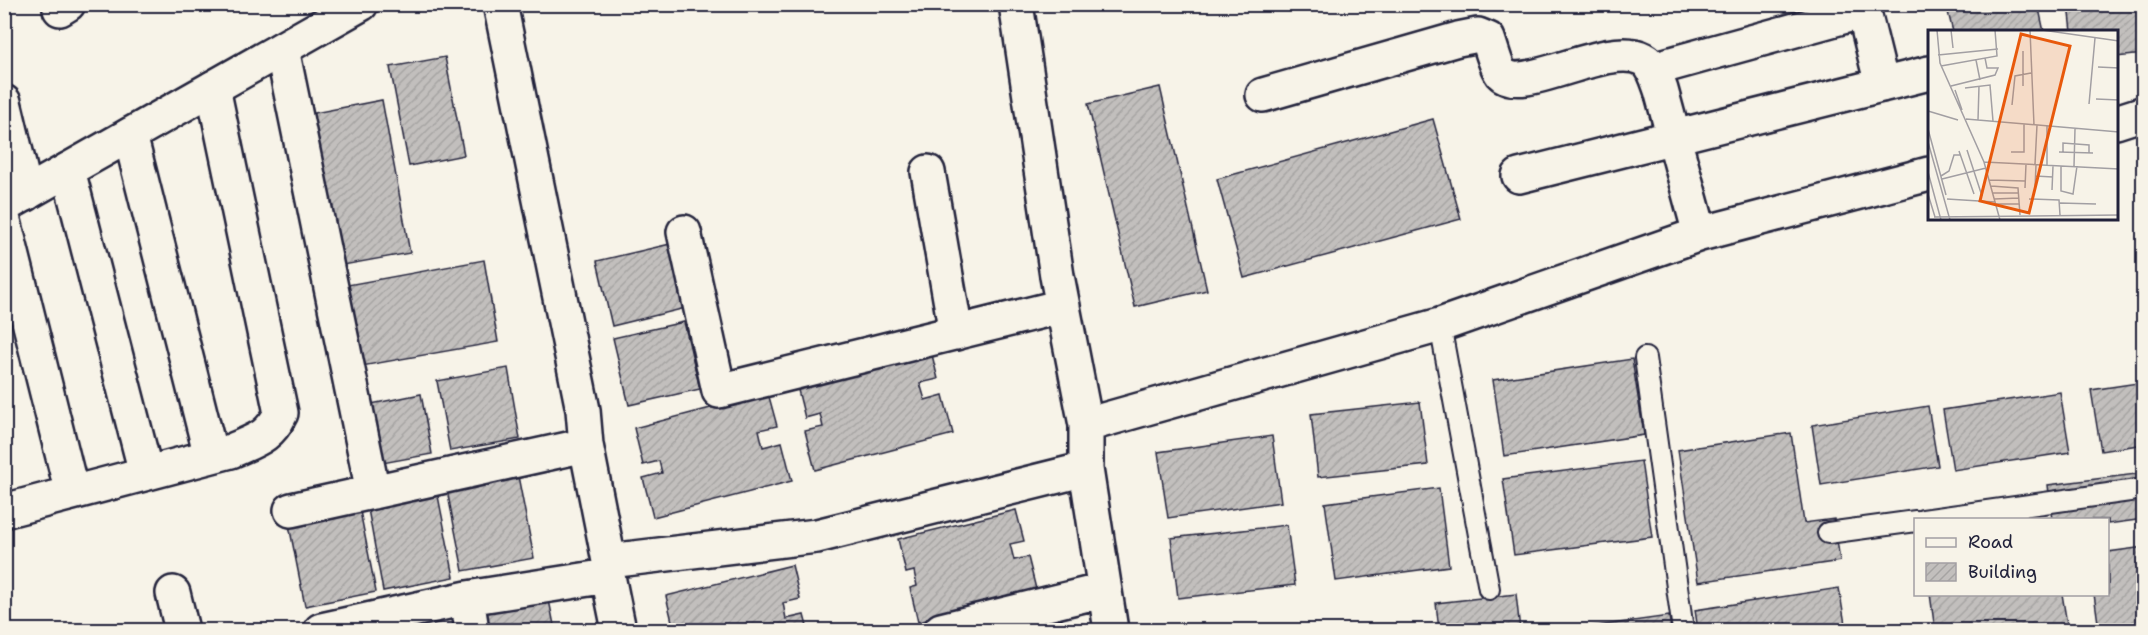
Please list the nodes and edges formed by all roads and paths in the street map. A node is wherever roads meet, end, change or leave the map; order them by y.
1 (361, 4) edge
2 (500, 4) edge
3 (1016, 4) edge
4 (1863, 8) edge
5 (1783, 18) edge
6 (282, 49) junction
7 (1653, 69) junction
8 (1928, 73) edge
9 (1882, 85) junction
10 (213, 88) junction
11 (1263, 95) dead end
12 (4, 102) edge
13 (2144, 113) edge
14 (2118, 121) edge
15 (130, 135) junction
16 (1673, 137) junction
17 (68, 170) junction
18 (928, 172) dead end
19 (1928, 174) edge
20 (1519, 176) dead end
21 (15, 200) edge
22 (4, 221) edge
23 (684, 232) dead end
24 (1700, 234) junction
25 (1063, 306) junction
26 (1440, 325) junction
27 (956, 333) junction
28 (1645, 358) dead end
29 (1086, 424) junction
30 (586, 446) junction
31 (211, 456) junction
32 (1086, 469) junction
33 (146, 473) junction
34 (2144, 489) edge
35 (373, 492) junction
36 (72, 493) junction
37 (291, 510) dead end
38 (4, 511) edge
39 (1930, 518) edge
40 (1914, 520) edge
41 (1828, 532) dead end
42 (609, 569) junction
43 (1489, 589) dead end
44 (1104, 590) junction
45 (173, 593) dead end
46 (467, 598) junction
47 (182, 630) edge
48 (321, 630) edge
49 (472, 630) edge
50 (619, 630) edge
51 (941, 630) edge
52 (1111, 630) edge
53 (1683, 630) edge

1 - 6 street
2 - 30 street
3 - 25 street
4 - 5 street
4 - 9 street
5 - 7 street
6 - 10 street
6 - 35 street
7 - 11 street
7 - 16 street
8 - 9 street
9 - 16 street
10 - 15 street
10 - 31 street
12 - 21 street
13 - 14 street
15 - 17 street
15 - 31 street
16 - 20 street
16 - 24 street
17 - 21 street
17 - 33 street
18 - 27 street
19 - 24 street
22 - 36 street
23 - 27 street
24 - 26 street
25 - 27 street
25 - 29 street
26 - 29 street
26 - 43 lane
28 - 53 lane
29 - 32 street
30 - 35 street
30 - 42 street
31 - 33 street
32 - 42 street
32 - 44 street
33 - 36 street
34 - 39 lane
35 - 37 street
36 - 38 street
40 - 41 lane
42 - 46 street
42 - 50 street
44 - 51 street
44 - 52 street
45 - 47 street
46 - 48 street
46 - 49 street

